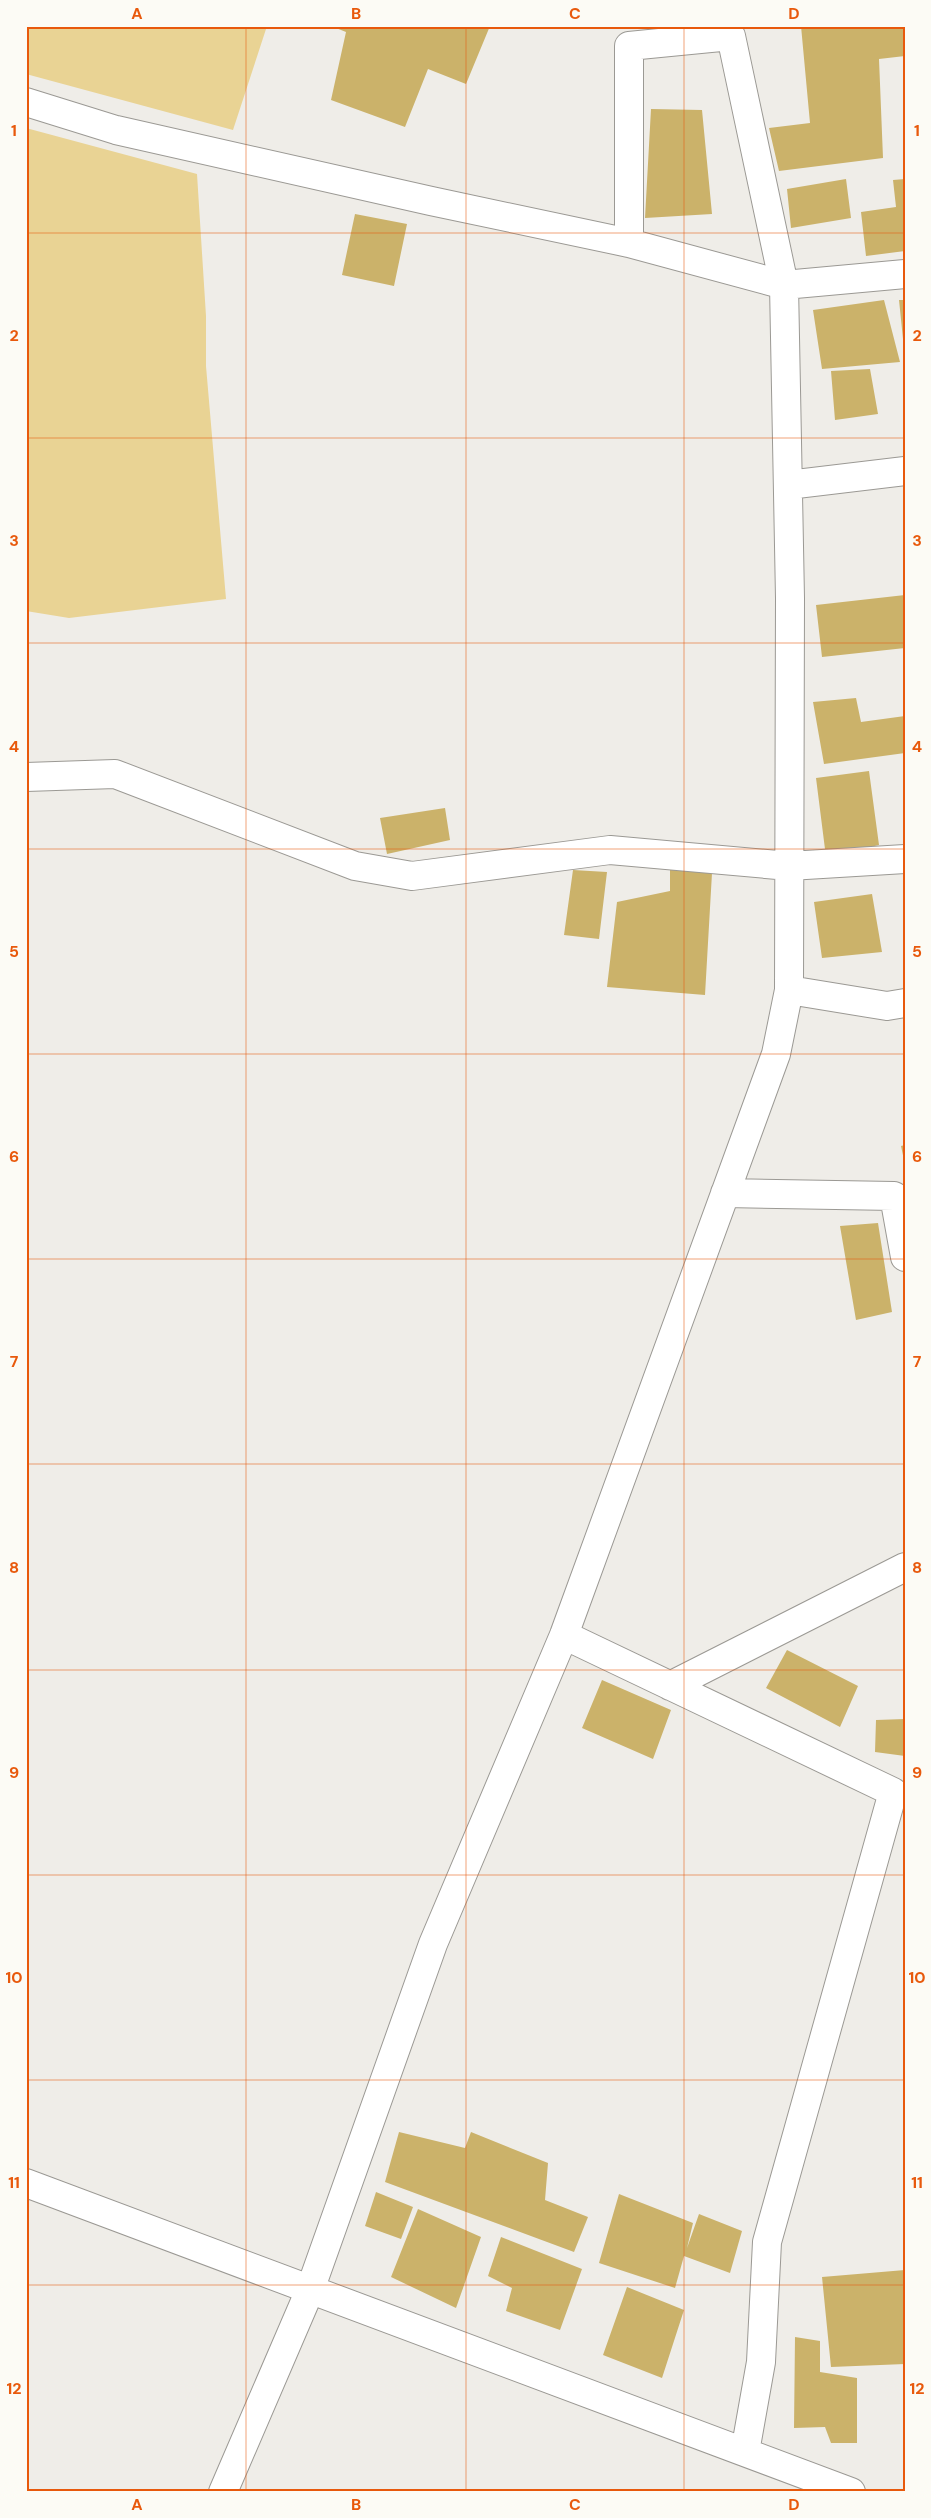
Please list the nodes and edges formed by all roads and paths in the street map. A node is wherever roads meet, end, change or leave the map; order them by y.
1 (628, 36) edge
2 (26, 102) edge
3 (629, 243) junction
4 (905, 274) edge
5 (784, 285) junction
6 (905, 471) edge
7 (788, 485) junction
8 (26, 777) edge
9 (905, 859) edge
10 (789, 866) junction
11 (789, 990) junction
12 (905, 1003) edge
13 (725, 1193) junction
14 (905, 1257) edge
15 (905, 1567) edge
16 (564, 1635) junction
17 (670, 1686) junction
18 (899, 1793) edge
19 (26, 2183) edge
20 (310, 2290) junction
21 (745, 2452) junction
22 (223, 2492) edge
23 (851, 2492) edge

1 - 3 street
1 - 5 street
2 - 3 street
3 - 5 street
4 - 5 street
5 - 7 street
6 - 7 street
7 - 10 street
8 - 10 street
9 - 10 street
10 - 11 street
11 - 12 street
11 - 13 street
13 - 14 street
13 - 16 street
15 - 17 street
16 - 17 street
16 - 20 street
17 - 18 street
18 - 21 street
19 - 20 street
20 - 21 street
20 - 22 street
21 - 23 street

